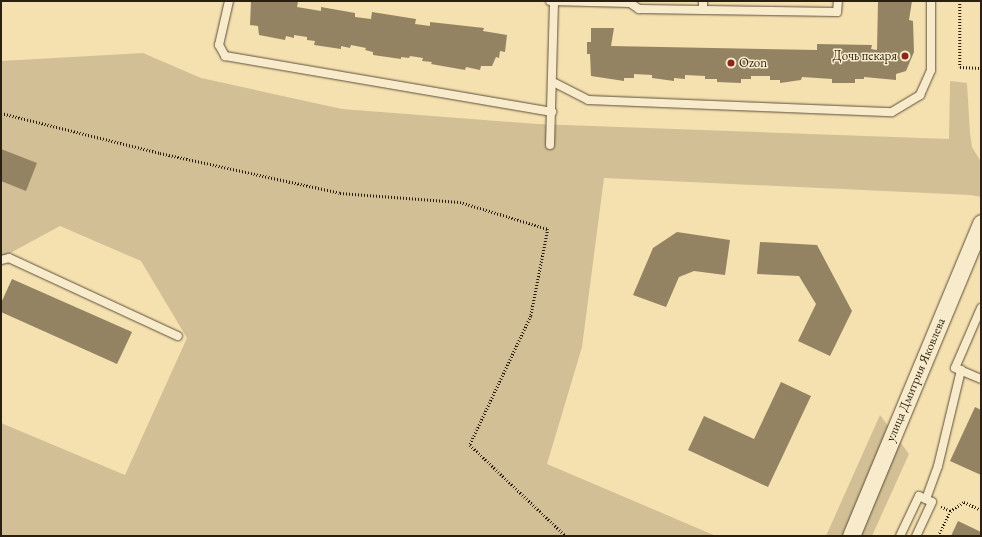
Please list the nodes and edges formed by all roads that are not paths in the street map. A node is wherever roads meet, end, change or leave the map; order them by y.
1 (229, 1) edge
2 (553, 1) edge
3 (703, 1) edge
4 (838, 1) edge
5 (931, 1) edge
6 (703, 10) junction
7 (553, 82) junction
8 (552, 112) junction
9 (550, 145) dead end
10 (981, 223) edge
11 (1, 260) edge
12 (981, 308) edge
13 (178, 336) dead end
14 (961, 370) junction
15 (981, 379) edge
16 (929, 501) junction
17 (851, 536) edge
18 (900, 536) edge
19 (916, 536) edge

1 - 8 lane
2 - 6 lane
2 - 7 lane
3 - 6 lane
4 - 6 lane
5 - 7 lane
7 - 8 lane
8 - 9 lane
10 - 17 street, улица Дмитрия Яковлева
11 - 13 lane
12 - 14 lane
14 - 15 lane
14 - 16 lane
16 - 18 lane
16 - 19 lane

